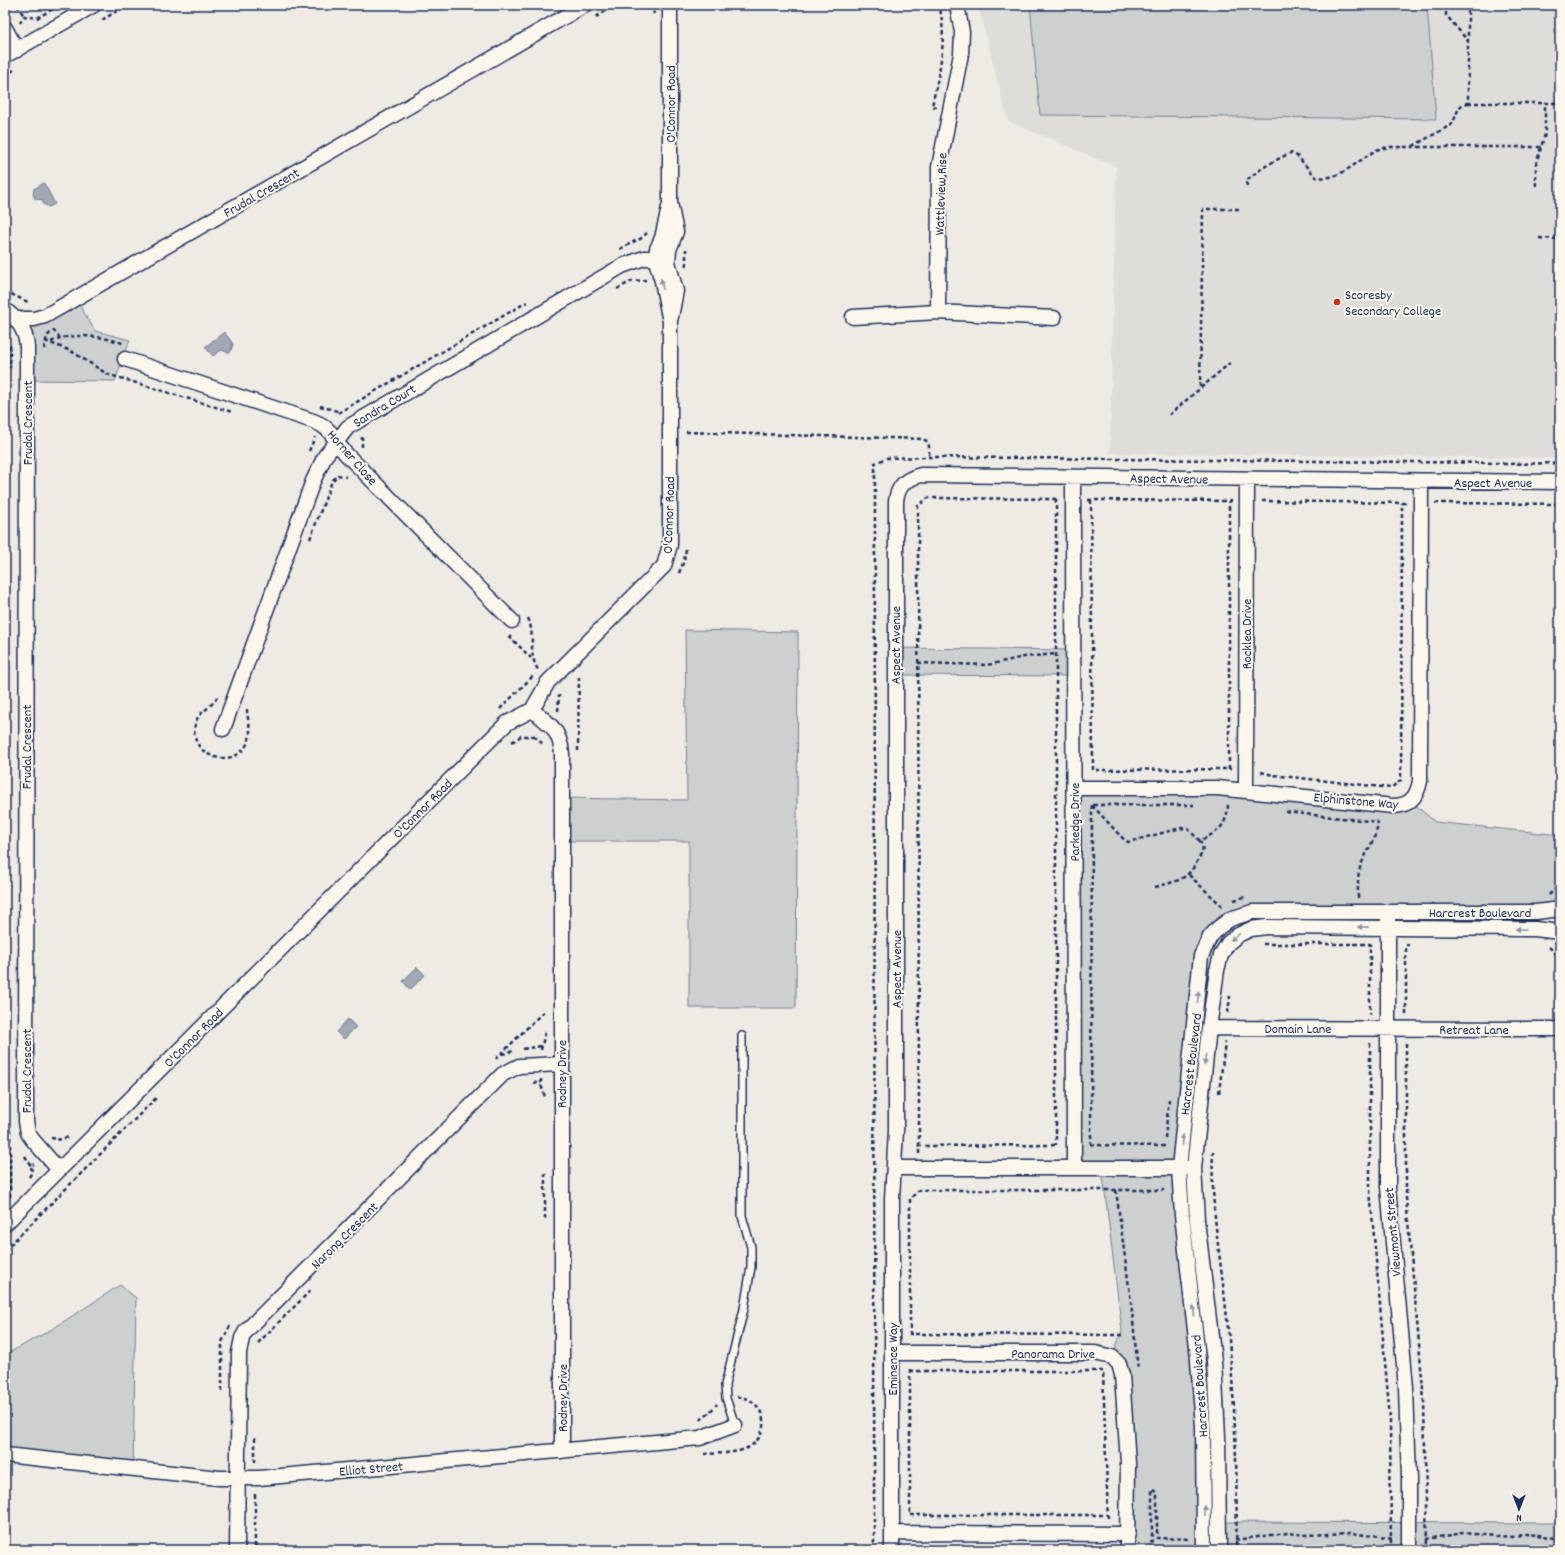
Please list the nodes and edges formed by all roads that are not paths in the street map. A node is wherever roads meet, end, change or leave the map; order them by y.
1 (94, 5) edge
2 (585, 5) edge
3 (670, 5) edge
4 (957, 5) edge
5 (5, 28) edge
6 (11, 53) edge
7 (662, 258) junction
8 (5, 310) edge
9 (938, 312) junction
10 (853, 317) dead end
11 (1054, 318) dead end
12 (16, 319) junction
13 (125, 359) dead end
14 (336, 440) junction
15 (1074, 477) junction
16 (1247, 478) junction
17 (1421, 481) junction
18 (1560, 482) edge
19 (512, 621) dead end
20 (532, 710) junction
21 (223, 730) dead end
22 (1074, 788) junction
23 (1246, 790) junction
24 (1560, 909) edge
25 (1388, 913) junction
26 (1388, 927) junction
27 (1560, 932) edge
28 (1209, 1028) junction
29 (1388, 1028) junction
30 (1560, 1029) edge
31 (742, 1036) dead end
32 (561, 1064) junction
33 (894, 1168) junction
34 (1074, 1168) junction
35 (1179, 1168) junction
36 (1194, 1168) junction
37 (59, 1170) junction
38 (5, 1224) edge
39 (892, 1353) junction
40 (735, 1424) joint
41 (562, 1450) junction
42 (5, 1455) edge
43 (238, 1479) junction
44 (892, 1533) junction
45 (1128, 1534) junction
46 (237, 1550) edge
47 (892, 1550) edge
48 (1127, 1550) edge
49 (1204, 1550) edge
50 (1219, 1550) edge
51 (1409, 1550) edge

1 - 6 street
2 - 12 street, Frudal Crescent
3 - 7 street, O'Connor Road
4 - 9 street, Wattleview Rise
5 - 6 street
7 - 14 street, Sandra Court
7 - 20 street, O'Connor Road
8 - 12 street
9 - 10 street
9 - 11 street
12 - 37 street, Frudal Crescent
13 - 14 street, Horner Close
14 - 19 street, Horner Close
14 - 21 street, Sandra Court
15 - 16 street, Aspect Avenue
15 - 22 street, Parkedge Drive
15 - 33 street, Aspect Avenue
16 - 17 street, Aspect Avenue
16 - 23 street, Rocklea Drive
17 - 18 street, Aspect Avenue
17 - 23 street, Elphinstone Way
20 - 32 street, Rodney Drive
20 - 37 street, O'Connor Road
22 - 23 street, Elphinstone Way
22 - 34 street, Parkedge Drive
24 - 25 street, Harcrest Boulevard
25 - 26 street, Viewmont Street
35 -> 25 street, Harcrest Boulevard
27 -> 26 street, Harcrest Boulevard
26 -> 28 street, Harcrest Boulevard
26 - 29 street, Viewmont Street
28 - 29 street, Domain Lane
28 -> 36 street, Harcrest Boulevard
29 - 30 street, Retreat Lane
29 - 51 street, Viewmont Street
31 - 40 lane
32 - 41 street, Rodney Drive
32 - 43 street, Narong Crescent
33 - 34 street
33 - 39 street, Eminence Way
34 - 35 street
35 - 36 street
49 -> 35 street, Harcrest Boulevard
36 - 50 street, Harcrest Boulevard
37 - 38 street, O'Connor Road
39 - 44 street, Eminence Way
39 - 45 street, Panorama Drive
40 - 41 street, Elliot Street
41 - 43 street, Elliot Street
42 - 43 street, Elliot Street
43 - 46 street, Narong Crescent
44 - 45 street
44 - 47 street, Eminence Way
45 - 48 street, Panorama Drive

